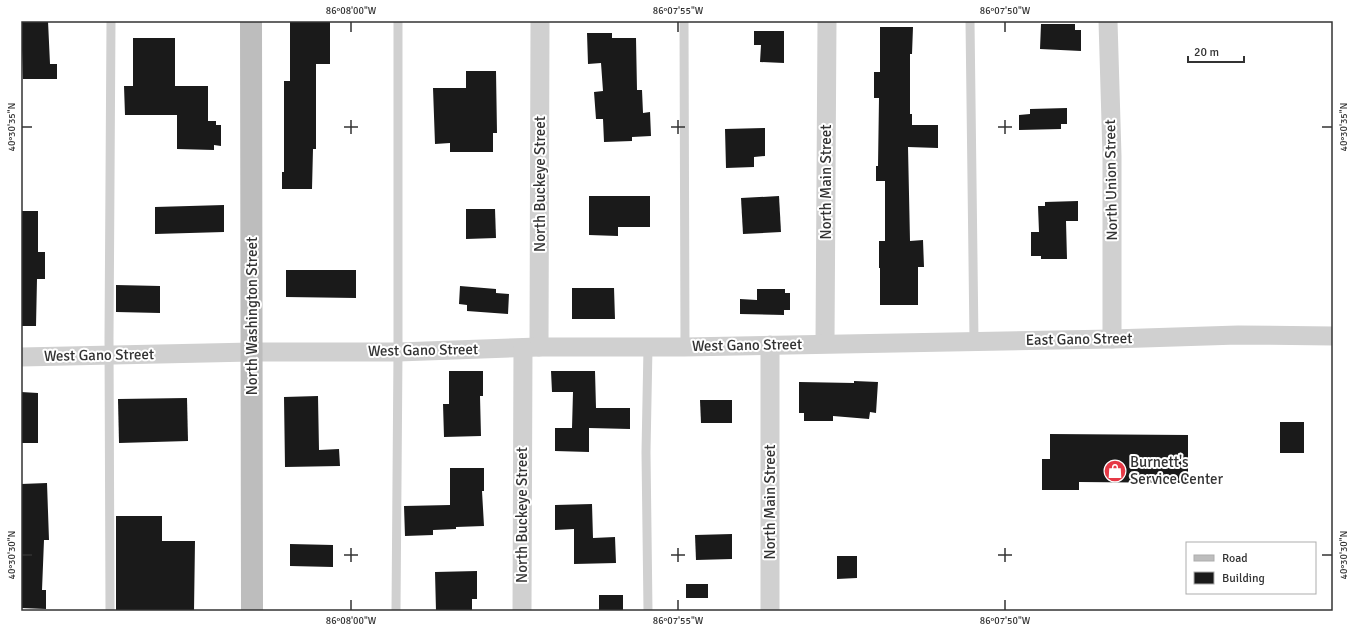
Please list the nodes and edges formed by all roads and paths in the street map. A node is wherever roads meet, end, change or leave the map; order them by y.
1 (111, 21) edge
2 (251, 21) edge
3 (398, 21) edge
4 (540, 21) edge
5 (684, 21) edge
6 (827, 21) edge
7 (970, 21) edge
8 (1108, 21) edge
9 (1333, 336) edge
10 (1112, 339) junction
11 (974, 340) junction
12 (825, 343) junction
13 (770, 345) junction
14 (685, 346) junction
15 (531, 347) junction
16 (648, 347) junction
17 (252, 352) junction
18 (398, 352) junction
19 (109, 355) junction
20 (21, 357) edge
21 (110, 611) edge
22 (252, 611) edge
23 (396, 611) edge
24 (522, 611) edge
25 (648, 611) edge
26 (770, 611) edge

1 - 19 lane
2 - 17 main road, North Washington Street
3 - 18 lane
4 - 15 street, North Buckeye Street
5 - 14 lane
6 - 12 street, North Main Street
7 - 11 lane
8 - 10 street, North Union Street
9 - 10 street, East Gano Street
10 - 11 street, East Gano Street
11 - 12 street, East Gano Street
12 - 13 street, West Gano Street
13 - 14 street, West Gano Street
13 - 26 street, North Main Street
14 - 16 street, West Gano Street
15 - 16 street, West Gano Street
15 - 18 street, West Gano Street
15 - 24 street, North Buckeye Street
16 - 25 lane
17 - 18 street, West Gano Street
17 - 19 street, West Gano Street
17 - 22 main road, North Washington Street
18 - 23 lane
19 - 20 street, West Gano Street
19 - 21 lane

